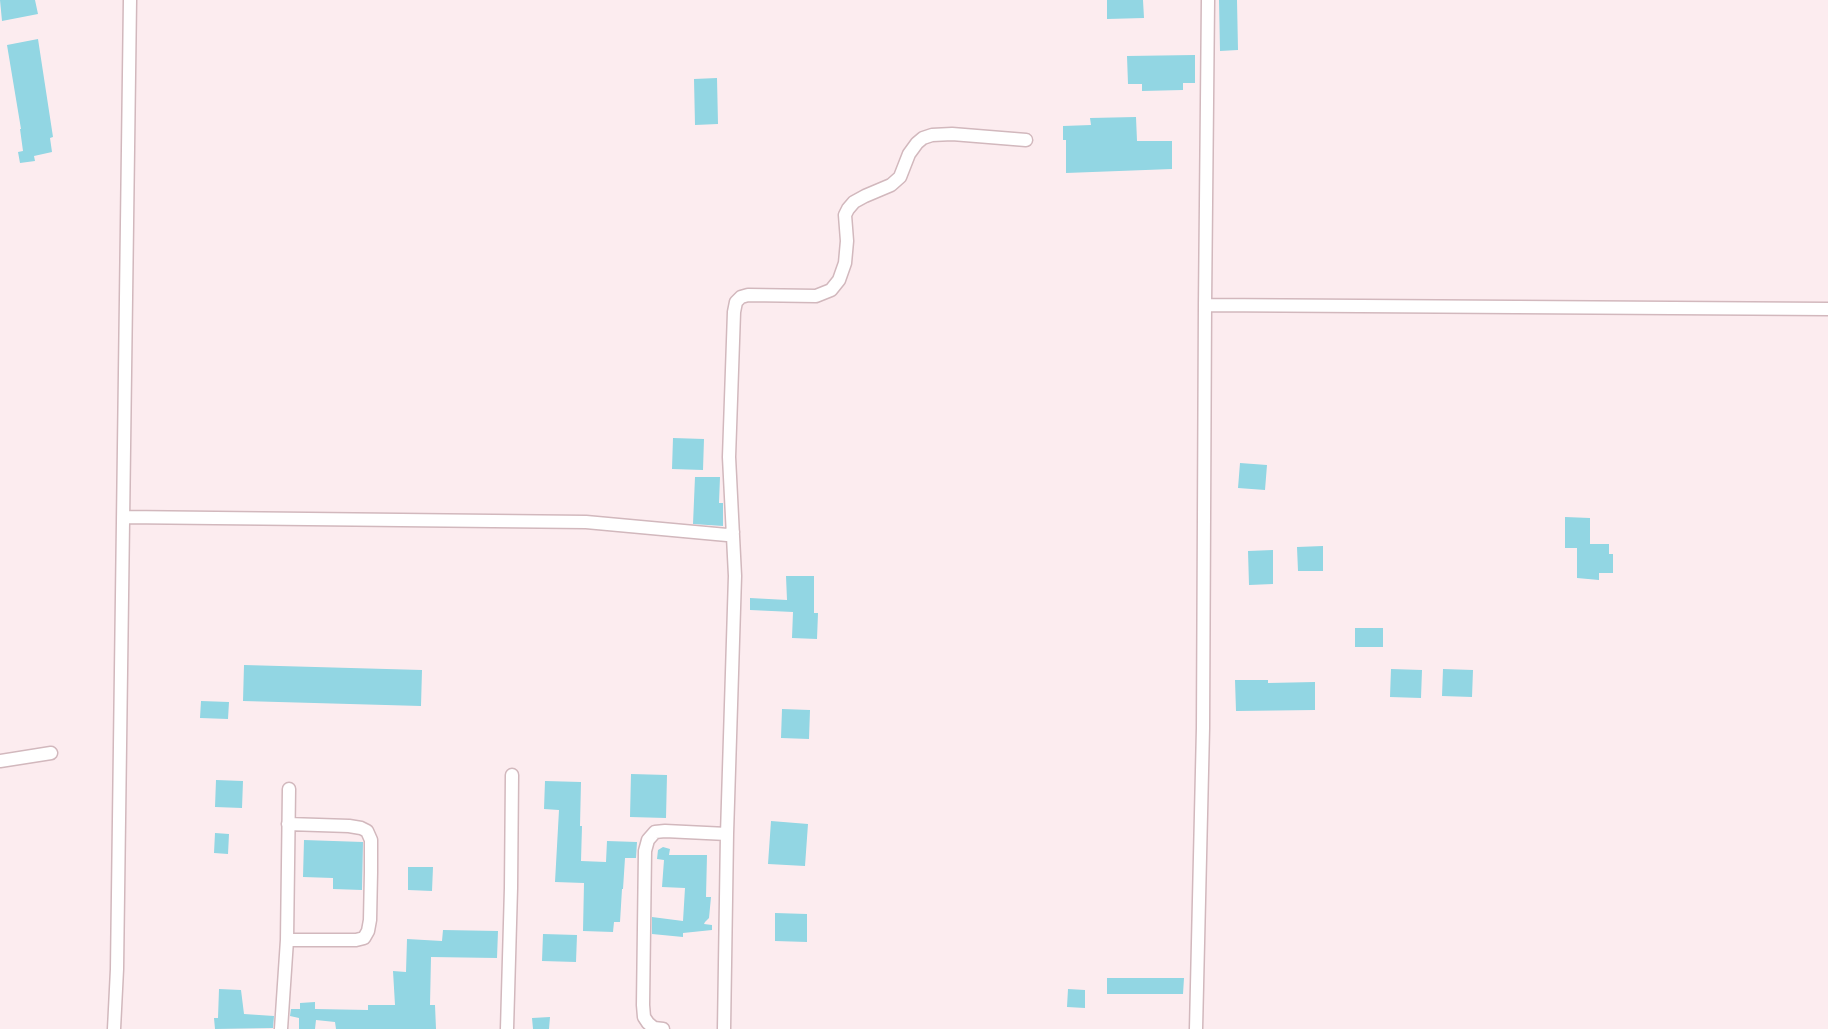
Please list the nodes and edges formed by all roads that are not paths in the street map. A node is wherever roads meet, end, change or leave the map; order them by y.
1 (130, 0) edge
2 (1208, 0) edge
3 (1026, 140) dead end
4 (1204, 305) junction
5 (1828, 308) edge
6 (124, 517) junction
7 (733, 532) junction
8 (51, 753) dead end
9 (0, 761) edge
10 (512, 775) dead end
11 (289, 789) dead end
12 (288, 824) junction
13 (727, 834) junction
14 (287, 940) junction
15 (114, 1029) edge
16 (281, 1029) edge
17 (507, 1029) edge
18 (664, 1029) edge
19 (724, 1029) edge
20 (1196, 1029) edge

1 - 6 street
2 - 4 street
3 - 7 street
4 - 5 street
4 - 20 street
6 - 7 street
6 - 15 street
7 - 13 street
8 - 9 street
10 - 17 street
11 - 12 street
12 - 14 street
12 - 14 street
13 - 18 street
13 - 19 street
14 - 16 street

